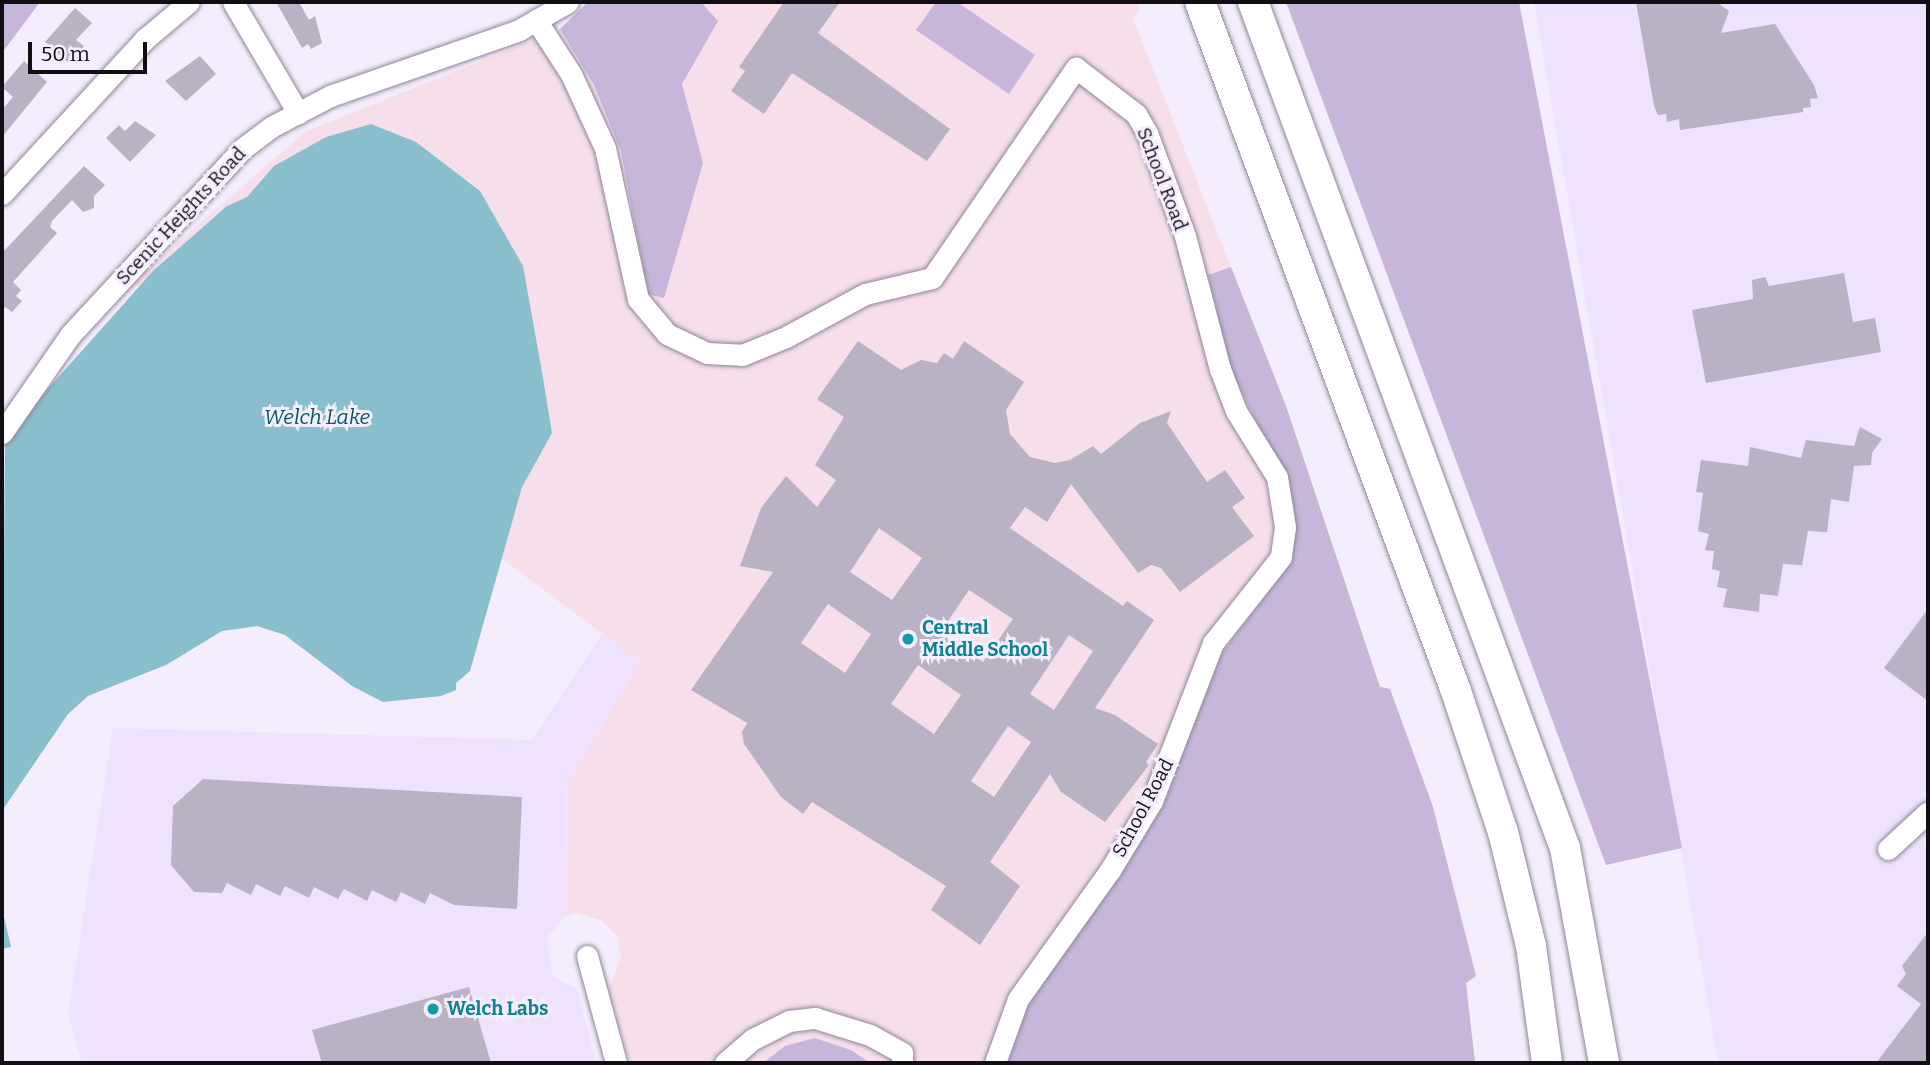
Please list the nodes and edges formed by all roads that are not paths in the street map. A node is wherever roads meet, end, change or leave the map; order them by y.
1 (189, 2) edge
2 (233, 2) edge
3 (568, 2) edge
4 (1200, 2) edge
5 (1253, 2) edge
6 (536, 20) junction
7 (298, 113) junction
8 (2, 194) edge
9 (2, 433) edge
10 (1928, 812) edge
11 (1888, 849) dead end
12 (587, 957) dead end
13 (616, 1063) edge
14 (725, 1063) edge
15 (902, 1063) edge
16 (995, 1063) edge
17 (1548, 1063) edge
18 (1604, 1063) edge

1 - 8 street
2 - 7 street
3 - 6 street, Scenic Heights Road
4 - 17 highway
5 - 18 highway
6 - 7 street, Scenic Heights Road
6 - 16 street, School Road
7 - 9 street, Scenic Heights Road
10 - 11 street
12 - 13 street
14 - 15 street

